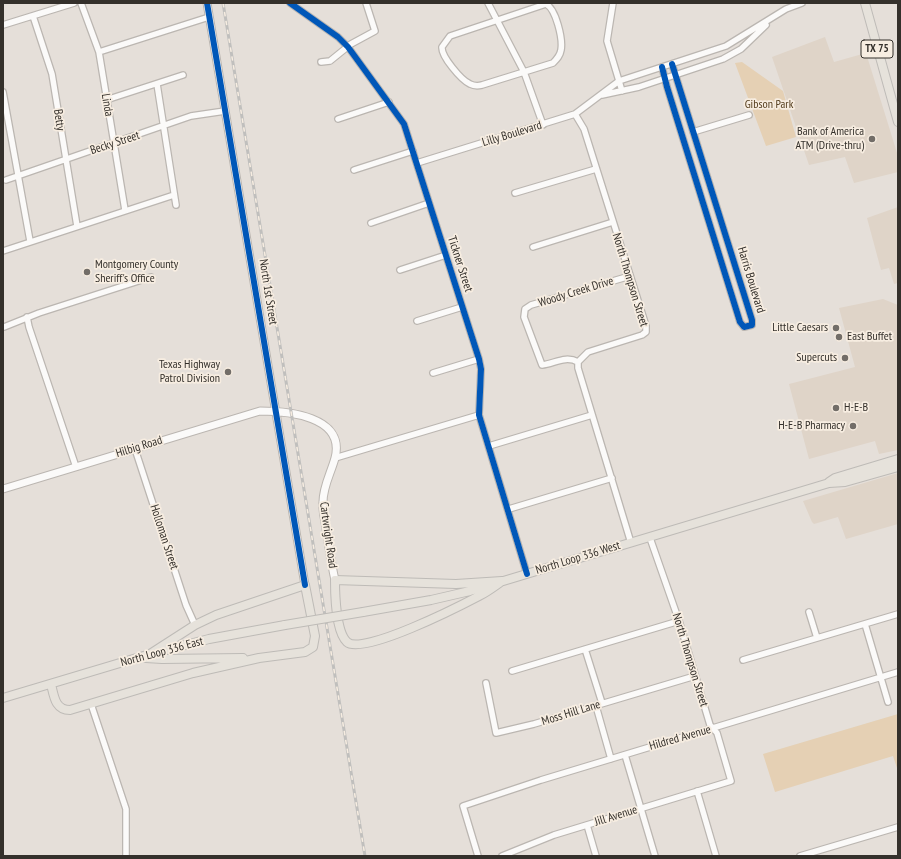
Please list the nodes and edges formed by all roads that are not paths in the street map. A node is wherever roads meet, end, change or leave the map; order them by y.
1 (74, 3) edge
2 (82, 3) edge
3 (207, 3) edge
4 (290, 3) edge
5 (366, 3) edge
6 (488, 3) edge
7 (612, 3) edge
8 (802, 3) edge
9 (865, 3) edge
10 (546, 4) edge
11 (33, 16) junction
12 (209, 17) junction
13 (774, 17) junction
14 (498, 20) junction
15 (3, 25) edge
16 (348, 47) junction
17 (99, 52) junction
18 (321, 62) dead end
19 (672, 64) junction
20 (662, 67) junction
21 (524, 72) junction
22 (183, 75) dead end
23 (675, 75) junction
24 (666, 78) junction
25 (619, 81) junction
26 (157, 84) junction
27 (622, 91) junction
28 (3, 92) edge
29 (602, 95) junction
30 (106, 100) junction
31 (389, 102) junction
32 (224, 110) junction
33 (575, 114) junction
34 (748, 115) dead end
35 (338, 118) dead end
36 (898, 120) edge
37 (543, 125) junction
38 (163, 127) junction
39 (693, 132) junction
40 (113, 143) junction
41 (413, 151) junction
42 (65, 159) junction
43 (416, 163) junction
44 (596, 169) junction
45 (354, 170) dead end
46 (18, 177) junction
47 (6, 180) dead end
48 (515, 193) dead end
49 (174, 195) junction
50 (429, 203) junction
51 (176, 205) dead end
52 (125, 210) junction
53 (613, 222) junction
54 (371, 223) dead end
55 (77, 226) junction
56 (30, 241) junction
57 (533, 247) dead end
58 (3, 250) edge
59 (446, 256) junction
60 (400, 270) dead end
61 (630, 276) junction
62 (151, 277) dead end
63 (462, 307) junction
64 (28, 317) junction
65 (417, 321) dead end
66 (4, 326) edge
67 (479, 359) junction
68 (578, 362) junction
69 (433, 373) dead end
70 (277, 411) junction
71 (479, 415) junction
72 (592, 415) junction
73 (489, 446) junction
74 (135, 448) junction
75 (335, 458) junction
76 (898, 459) edge
77 (898, 462) edge
78 (891, 466) edge
79 (76, 467) junction
80 (612, 478) junction
81 (829, 483) junction
82 (3, 489) edge
83 (509, 509) junction
84 (650, 538) junction
85 (631, 543) junction
86 (527, 574) junction
87 (335, 580) junction
88 (502, 581) junction
89 (305, 585) junction
90 (808, 612) dead end
91 (898, 614) edge
92 (324, 618) joint
93 (679, 621) junction
94 (865, 624) junction
95 (195, 626) junction
96 (817, 638) junction
97 (585, 649) junction
98 (150, 654) junction
99 (140, 657) junction
100 (259, 658) junction
101 (743, 660) dead end
102 (512, 672) dead end
103 (898, 672) edge
104 (695, 676) junction
105 (880, 677) junction
106 (486, 683) dead end
107 (51, 684) junction
108 (3, 698) edge
109 (888, 702) dead end
110 (602, 703) junction
111 (91, 704) junction
112 (596, 706) junction
113 (713, 729) junction
114 (626, 755) junction
115 (611, 759) junction
116 (731, 781) joint
117 (697, 791) junction
118 (642, 808) junction
119 (586, 825) junction
120 (898, 827) edge
121 (126, 856) edge
122 (478, 856) edge
123 (502, 856) edge
124 (596, 856) edge
125 (655, 856) edge
126 (716, 856) edge
127 (800, 856) edge

1 - 11 street
2 - 17 street, Linda
3 - 12 street, North 1st Street
4 - 16 street, Tickner Street
5 - 16 street
6 - 14 street
7 - 25 street
8 - 13 street, Lilly Boulevard
9 - 36 main road, TX 75
10 - 14 street
10 - 21 street
11 - 15 street
11 - 42 street, Betty
12 - 17 street
12 - 32 street, North 1st Street
13 - 19 street, Lilly Boulevard
13 - 23 street, Lilly Boulevard
14 - 21 street
14 - 21 street
16 - 18 street
16 - 31 street, Tickner Street
17 - 30 street, Linda
19 - 20 street, Lilly Boulevard
19 - 23 street, Harris Boulevard
20 - 24 street, Harris Boulevard
20 - 25 street, Lilly Boulevard
21 - 37 street
22 - 26 street
23 - 24 street, Lilly Boulevard
23 - 39 street, Harris Boulevard
24 - 27 street, Lilly Boulevard
24 - 39 street, Harris Boulevard
25 - 27 street
25 - 29 street, Lilly Boulevard
26 - 30 street
26 - 38 street
27 - 29 street, Lilly Boulevard
28 - 46 street
29 - 33 street, Lilly Boulevard
30 - 40 street, Linda
31 - 35 street
31 - 41 street, Tickner Street
32 - 38 street, Becky Street
32 - 70 street, North 1st Street
33 - 37 street, Lilly Boulevard
33 - 44 street, North Thompson Street
34 - 39 street
37 - 43 street, Lilly Boulevard
38 - 40 street, Becky Street
38 - 49 street
40 - 42 street, Becky Street
40 - 52 street, Linda
41 - 43 street, Tickner Street
41 - 45 street
42 - 46 street, Becky Street
42 - 55 street, Betty
43 - 50 street, Tickner Street
44 - 48 street
44 - 53 street, North Thompson Street
46 - 47 street, Becky Street
46 - 56 street
49 - 51 street
49 - 52 street
50 - 54 street
50 - 59 street, Tickner Street
52 - 55 street
53 - 57 street
53 - 61 street, North Thompson Street
55 - 56 street
56 - 58 street
59 - 60 street
59 - 63 street, Tickner Street
61 - 68 street, North Thompson Street
61 - 68 street, Woody Creek Drive
62 - 64 street
63 - 65 street
63 - 67 street, Tickner Street
64 - 66 street
64 - 79 street
67 - 69 street
67 - 71 street, Tickner Street
68 - 72 street
70 - 74 street, Hilbig Road
70 - 75 street, Cartwright Road
70 - 89 street, North 1st Street
71 - 73 street, Tickner Street
71 - 75 street
72 - 73 street
72 - 80 street
73 - 83 street, Tickner Street
74 - 79 street, Hilbig Road
74 - 95 street, Holloman Street
75 - 87 street, Cartwright Road
76 - 78 main road, North Loop 336 West
77 - 78 main road
78 - 81 main road, North Loop 336 West
78 - 81 main road, North Loop 336 West
79 - 82 street, Hilbig Road
80 - 83 street
80 - 85 street
81 - 84 main road, North Loop 336 West
83 - 86 street, Tickner Street
84 - 85 main road, North Loop 336 West
84 - 93 street, North Thompson Street
85 - 86 main road, North Loop 336 West
86 - 88 main road, North Loop 336 West
87 - 88 main road
87 - 88 main road
88 - 92 main road, North Loop 336 West, bridge
89 - 95 main road
89 - 100 main road
90 - 96 street
91 - 94 street
92 - 98 main road, North Loop 336 East, bridge
93 - 97 street
93 - 104 street, North Thompson Street
94 - 96 street
94 - 105 street
95 - 98 main road
96 - 101 street
97 - 102 street
97 - 110 street
98 - 99 main road, North Loop 336 East
99 - 100 main road
99 - 107 main road, North Loop 336 East
100 - 111 main road
103 - 105 street, Hildred Avenue
104 - 110 street, Moss Hill Lane
104 - 113 street, North Thompson Street
105 - 109 street
105 - 113 street, Hildred Avenue
106 - 112 street, Moss Hill Lane
107 - 108 main road, North Loop 336 East
107 - 111 main road
110 - 112 street, Moss Hill Lane
111 - 121 street
112 - 115 street
113 - 114 street, Hildred Avenue
113 - 116 street, North Thompson Street
114 - 115 street, Hildred Avenue
114 - 118 street
115 - 122 street, Hildred Avenue
116 - 117 street, Jill Avenue
117 - 118 street, Jill Avenue
117 - 126 street
118 - 119 street, Jill Avenue
118 - 125 street
119 - 123 street, Jill Avenue
119 - 124 street
120 - 127 street

